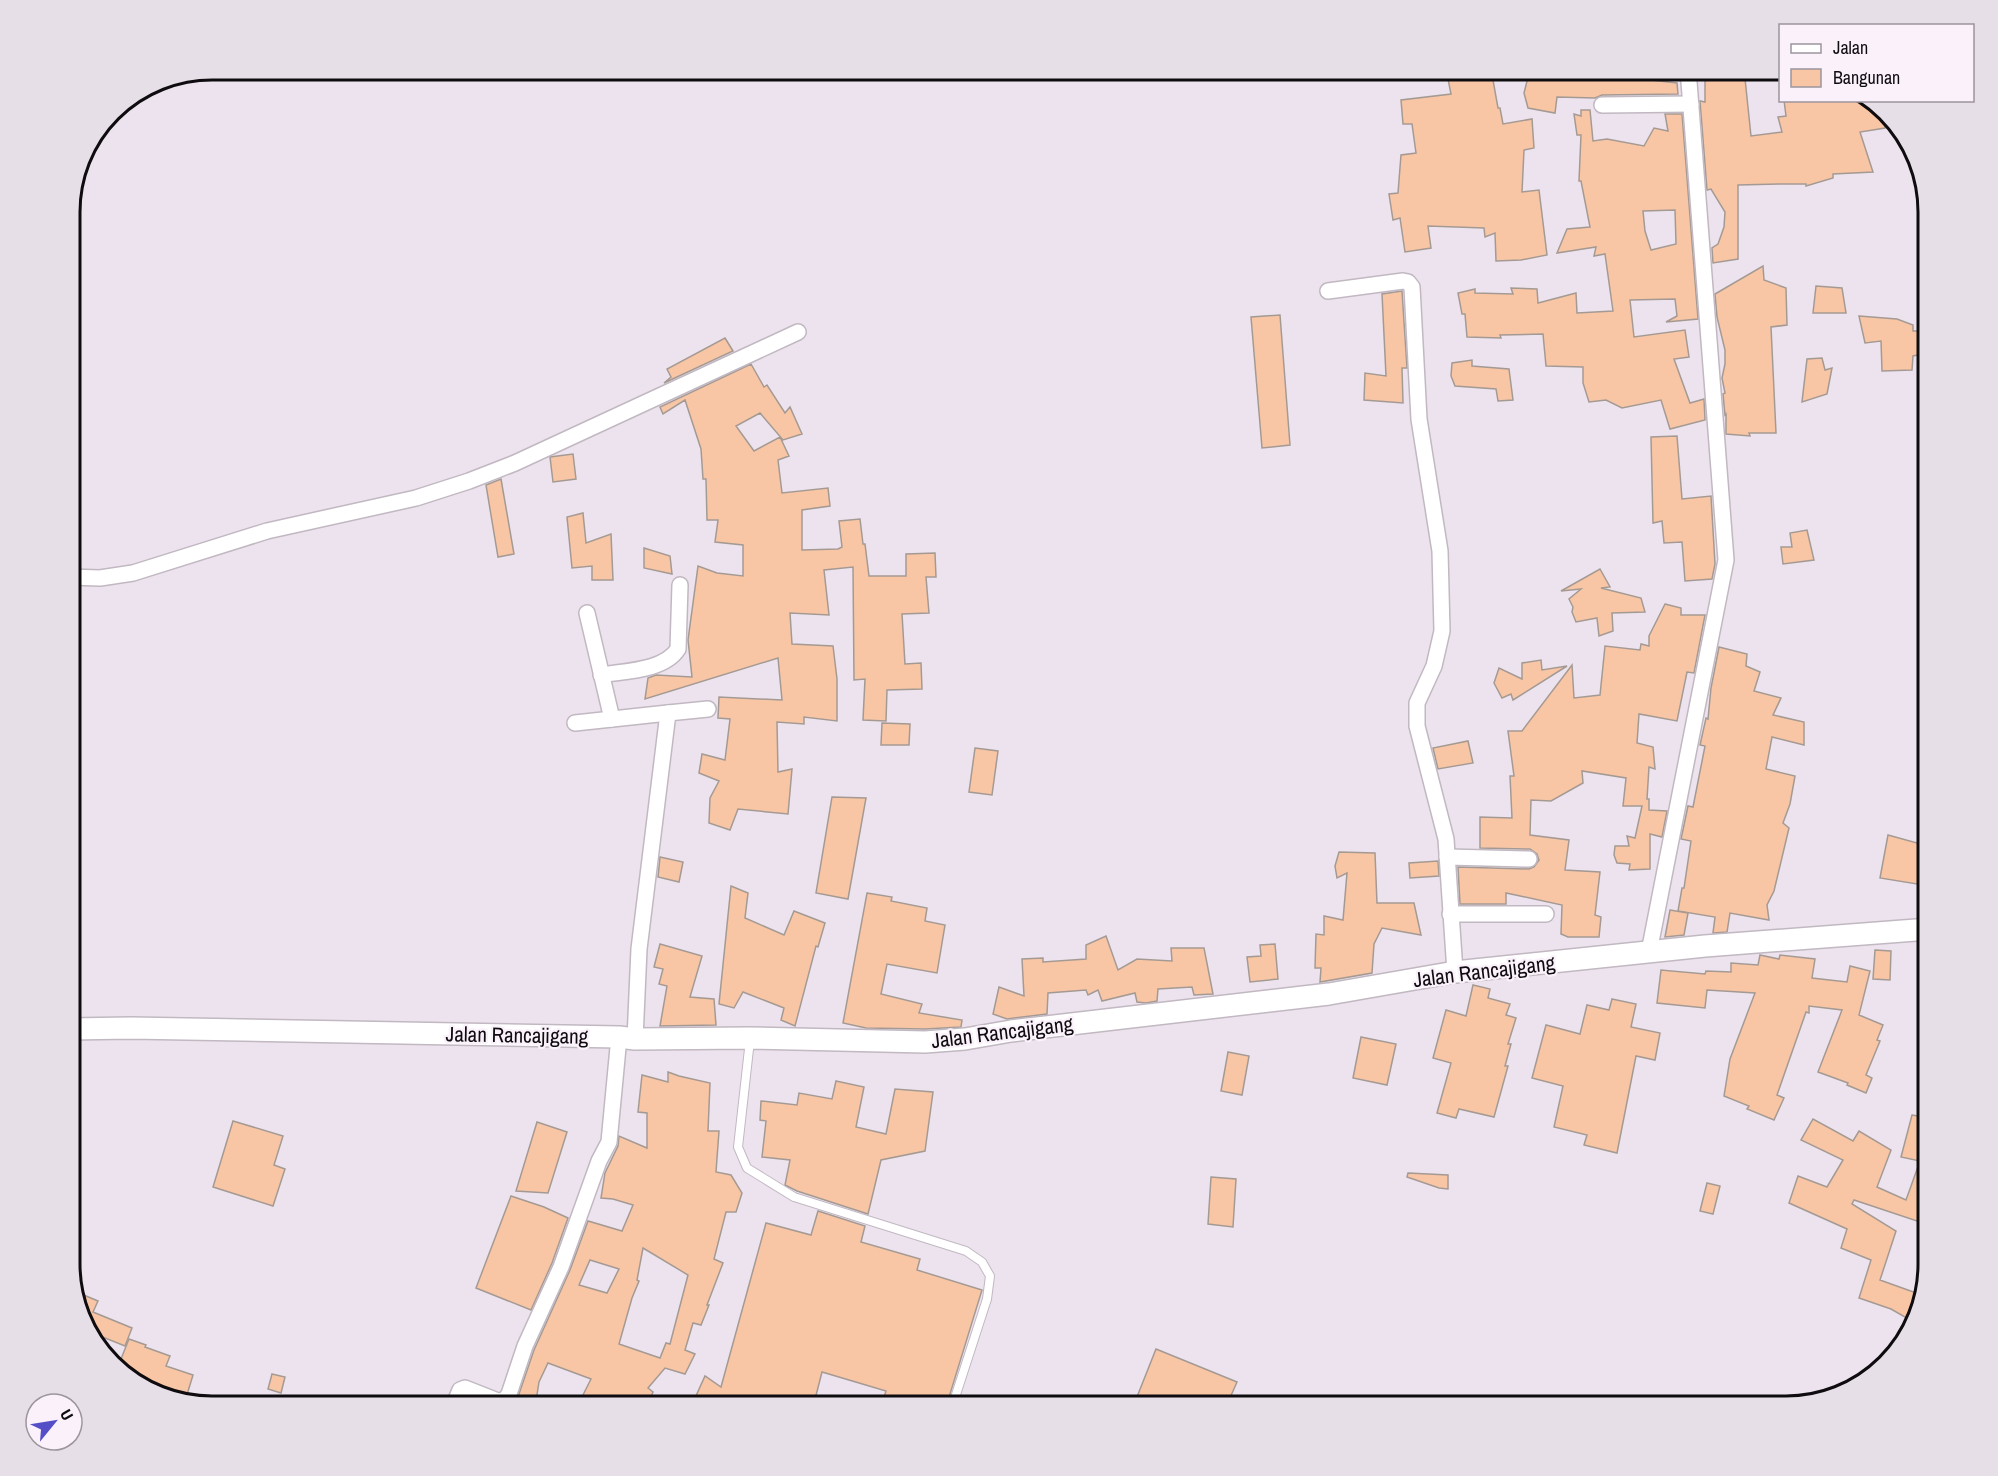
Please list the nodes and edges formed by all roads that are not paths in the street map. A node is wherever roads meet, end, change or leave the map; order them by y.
1 (1689, 80) edge
2 (1691, 104) junction
3 (1602, 105) dead end
4 (1328, 291) dead end
5 (798, 332) dead end
6 (80, 577) edge
7 (680, 585) dead end
8 (587, 614) dead end
9 (601, 675) junction
10 (708, 709) dead end
11 (668, 713) junction
12 (612, 718) junction
13 (575, 723) dead end
14 (1447, 857) junction
15 (1529, 859) dead end
16 (1450, 914) junction
17 (1546, 914) dead end
18 (1918, 930) edge
19 (1649, 952) junction
20 (1455, 972) junction
21 (80, 1029) edge
22 (627, 1038) junction
23 (750, 1038) junction
24 (456, 1396) edge
25 (485, 1396) edge
26 (508, 1396) edge
27 (956, 1396) edge

1 - 2 street
2 - 3 street
2 - 19 street
4 - 14 street
5 - 6 street
7 - 9 street
8 - 9 street
9 - 12 street
10 - 11 street
11 - 12 street
11 - 22 street
12 - 13 street
14 - 15 street
14 - 16 street
16 - 17 street
16 - 20 street
18 - 19 main road, Jalan Rancajigang
19 - 20 main road, Jalan Rancajigang
20 - 23 main road, Jalan Rancajigang
21 - 22 main road, Jalan Rancajigang
22 - 23 main road, Jalan Rancajigang
22 - 26 street
23 - 27 lane
24 - 25 street

